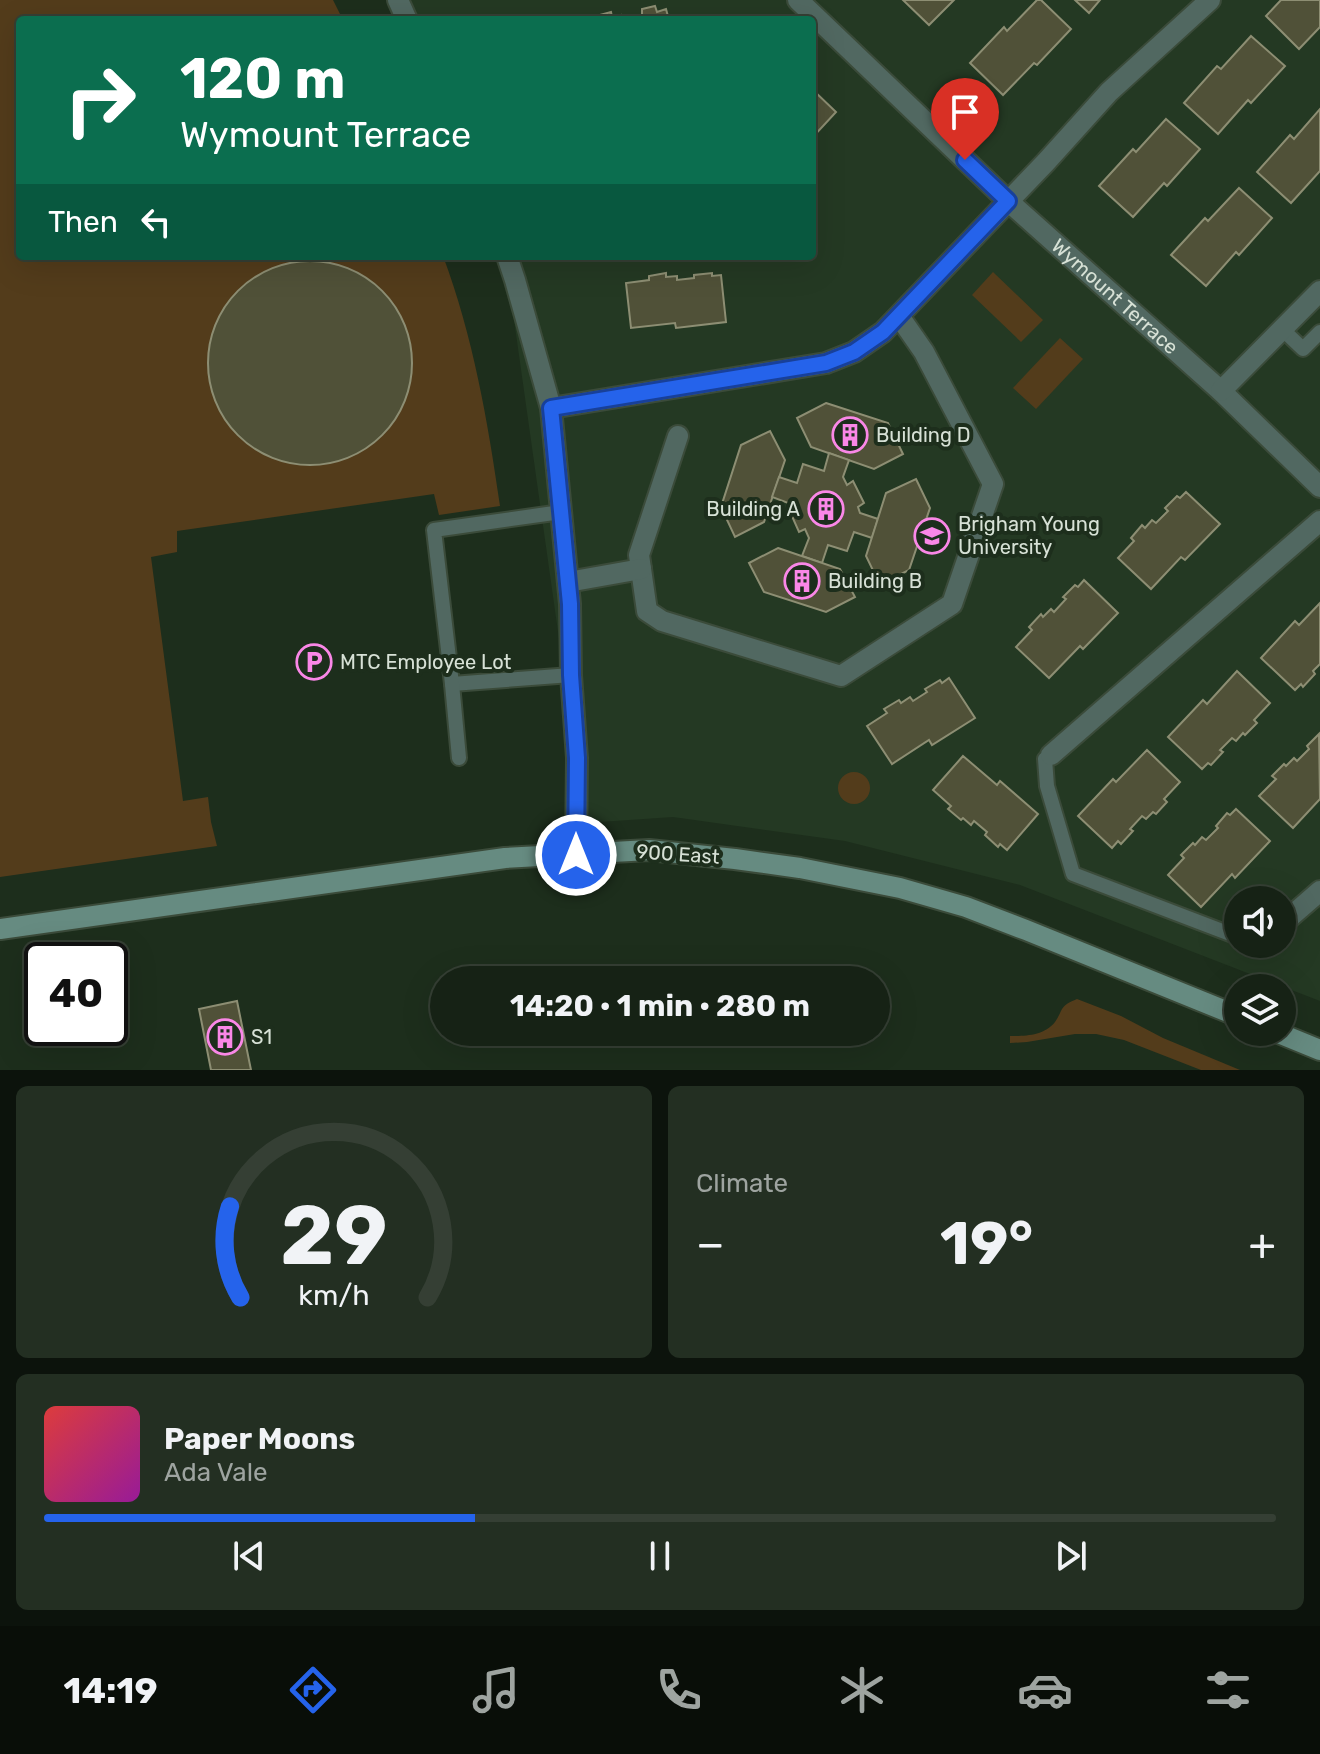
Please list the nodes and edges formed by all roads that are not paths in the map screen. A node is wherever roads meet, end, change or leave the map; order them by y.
1 (1210, 0) edge
2 (816, 21) edge
3 (1008, 201) junction
4 (508, 260) edge
5 (1320, 291) edge
6 (899, 316) junction
7 (1283, 330) junction
8 (1320, 332) edge
9 (1221, 391) junction
10 (551, 408) junction
11 (678, 436) dead end
12 (1320, 487) edge
13 (561, 512) junction
14 (1320, 521) edge
15 (641, 569) junction
16 (568, 582) junction
17 (571, 675) junction
18 (452, 684) junction
19 (1051, 755) joint
20 (459, 758) dead end
21 (576, 855) junction
22 (1320, 891) edge
23 (1296, 912) edge
24 (0, 929) edge
25 (1224, 932) edge
26 (1224, 1010) edge
27 (1296, 1040) edge
28 (1320, 1050) edge

1 - 3 street
2 - 3 street, Wymount Terrace
3 - 6 street
3 - 9 street, Wymount Terrace
4 - 10 street
5 - 7 street
6 - 10 street
6 - 15 street
7 - 8 lane
7 - 9 street
9 - 12 street, Wymount Terrace
10 - 13 street
11 - 15 street
13 - 16 street
13 - 18 lane
14 - 19 street
15 - 16 street
16 - 17 street
17 - 18 lane
17 - 21 street
18 - 20 lane
19 - 25 lane
21 - 24 main road, 900 East
21 - 26 main road, 900 East
22 - 23 street
27 - 28 main road

